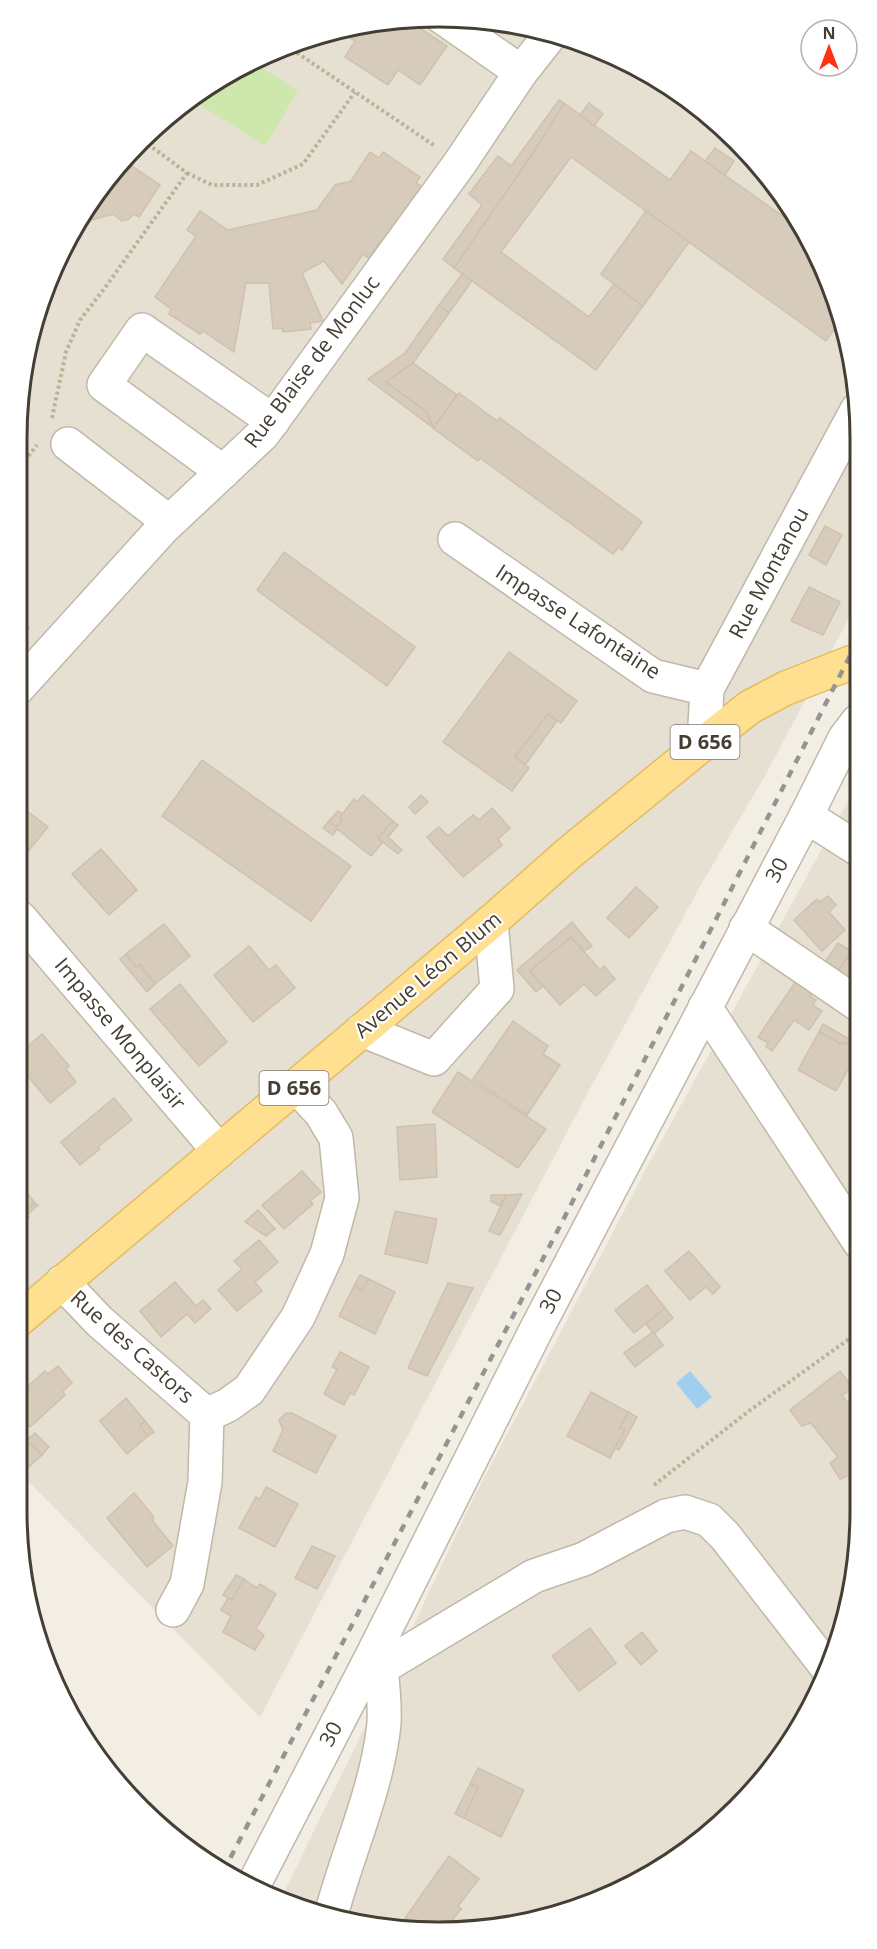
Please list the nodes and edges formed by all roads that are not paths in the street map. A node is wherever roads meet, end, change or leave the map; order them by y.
1 (457, 28) edge
2 (545, 41) edge
3 (521, 72) junction
4 (273, 421) junction
5 (849, 424) edge
6 (52, 438) road end
7 (223, 472) junction
8 (169, 522) junction
9 (455, 539) dead end
10 (850, 663) edge
11 (27, 678) edge
12 (707, 689) junction
13 (850, 731) edge
14 (704, 743) junction
15 (806, 816) junction
16 (850, 844) edge
17 (491, 922) junction
18 (27, 926) edge
19 (746, 928) junction
20 (850, 999) edge
21 (705, 1007) junction
22 (362, 1030) junction
23 (296, 1086) junction
24 (219, 1151) junction
25 (850, 1228) edge
26 (62, 1282) junction
27 (27, 1312) edge
28 (207, 1415) junction
29 (173, 1610) dead end
30 (822, 1661) edge
31 (375, 1664) junction
32 (256, 1880) edge
33 (333, 1908) edge

1 - 3 street
2 - 3 street, Rue Blaise de Monluc
3 - 4 street, Rue Blaise de Monluc
4 - 7 street, Rue Blaise de Monluc
4 - 7 street
5 - 12 street, Rue Montanou
6 - 8 street
7 - 8 street, Rue Blaise de Monluc
8 - 11 street, Rue Blaise de Monluc
9 - 12 street, Impasse Lafontaine
10 - 14 main road, Avenue Léon Blum / D 656
12 - 14 street, Rue Montanou
13 - 15 street, 30
14 - 17 main road, Avenue Léon Blum / D 656
15 - 16 street
15 - 19 street, 30
17 - 22 main road, Avenue Léon Blum / D 656
17 - 22 street
18 - 24 street, Impasse Monplaisir
19 - 20 street
19 - 21 street, 30
21 - 25 street
21 - 31 street, 30
22 - 23 main road, Avenue Léon Blum / D 656
23 - 24 main road, Avenue Léon Blum / D 656
23 - 28 street, Rue des Castors
24 - 26 main road, Avenue Léon Blum / D 656
26 - 27 main road, Avenue Léon Blum / D 656
26 - 28 street, Rue des Castors
28 - 29 street
30 - 31 street
31 - 32 street, 30
31 - 33 street

